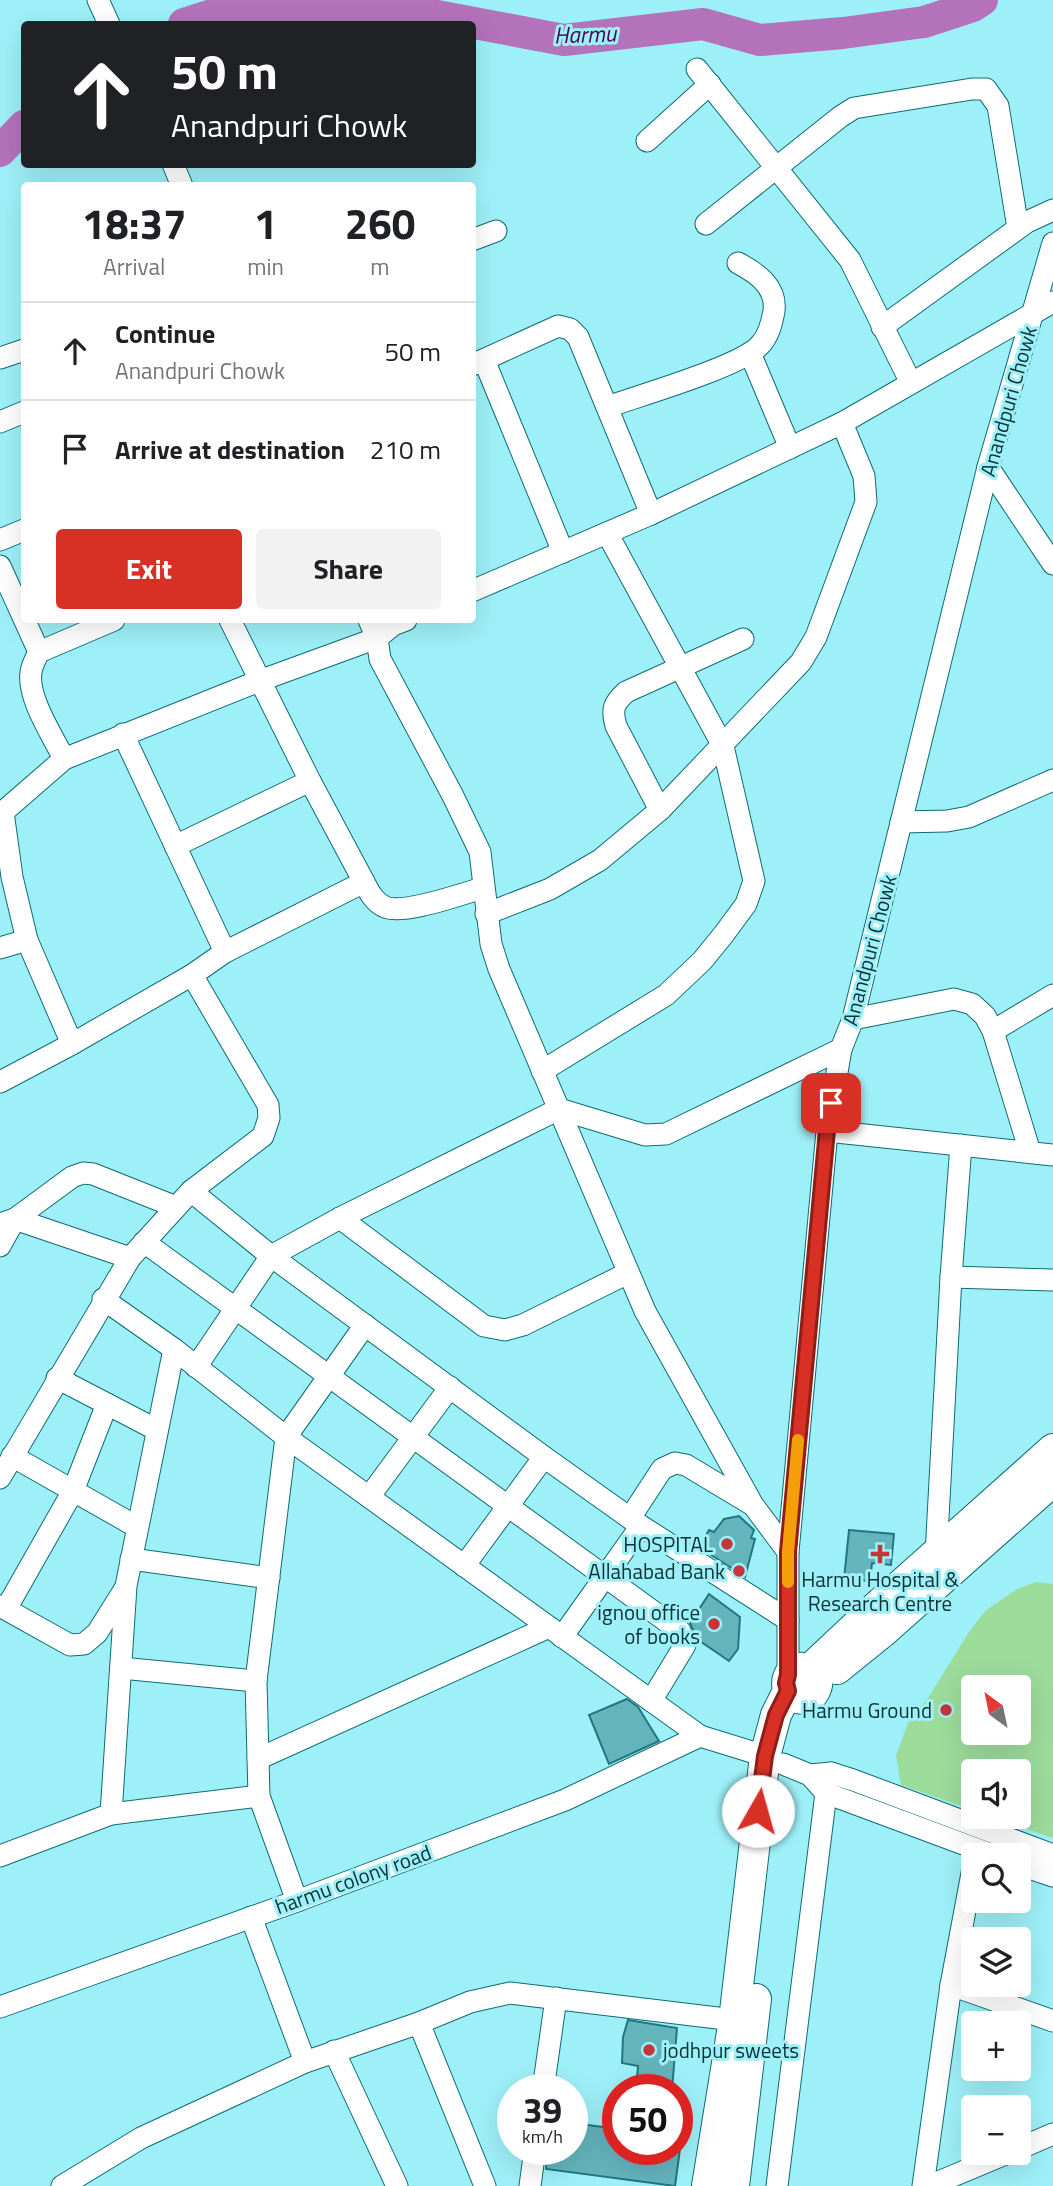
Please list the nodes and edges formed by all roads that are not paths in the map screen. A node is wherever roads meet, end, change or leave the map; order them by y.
1 (98, 0) edge
2 (108, 21) edge
3 (647, 141) dead end
4 (776, 167) junction
5 (1053, 210) edge
6 (706, 224) dead end
7 (1018, 228) junction
8 (496, 231) dead end
9 (476, 238) edge
10 (1053, 243) edge
11 (738, 263) dead end
12 (1053, 302) edge
13 (1043, 316) edge
14 (882, 327) junction
15 (21, 351) edge
16 (750, 353) junction
17 (0, 358) edge
18 (478, 363) edge
19 (911, 383) junction
20 (607, 407) junction
21 (21, 413) edge
22 (0, 422) edge
23 (842, 423) junction
24 (790, 448) junction
25 (988, 467) junction
26 (651, 514) junction
27 (21, 531) edge
28 (607, 533) junction
29 (0, 540) edge
30 (563, 552) junction
31 (1053, 564) edge
32 (0, 566) edge
33 (476, 589) edge
34 (21, 612) edge
35 (26, 623) edge
36 (107, 623) edge
37 (231, 623) edge
38 (398, 623) edge
39 (373, 629) edge
40 (743, 639) dead end
41 (39, 652) junction
42 (680, 667) junction
43 (259, 681) junction
44 (123, 734) junction
45 (723, 746) junction
46 (64, 759) junction
47 (1053, 780) edge
48 (310, 781) junction
49 (660, 810) junction
50 (901, 822) junction
51 (175, 846) junction
52 (364, 882) junction
53 (483, 888) junction
54 (486, 914) junction
55 (27, 940) junction
56 (0, 948) edge
57 (225, 952) junction
58 (192, 975) junction
59 (1053, 995) edge
60 (853, 1019) junction
61 (993, 1031) junction
62 (72, 1044) junction
63 (841, 1049) junction
64 (542, 1071) junction
65 (0, 1082) edge
66 (559, 1109) junction
67 (827, 1130) junction
68 (961, 1145) junction
69 (1030, 1153) junction
70 (1053, 1155) edge
71 (191, 1191) junction
72 (176, 1207) junction
73 (340, 1218) junction
74 (8, 1221) edge
75 (0, 1246) edge
76 (137, 1250) junction
77 (271, 1256) junction
78 (628, 1273) junction
79 (951, 1277) junction
80 (1053, 1280) edge
81 (103, 1299) junction
82 (235, 1309) junction
83 (365, 1325) junction
84 (174, 1349) junction
85 (196, 1367) junction
86 (329, 1376) junction
87 (57, 1378) junction
88 (450, 1387) junction
89 (107, 1404) junction
90 (157, 1430) junction
91 (286, 1437) junction
92 (413, 1438) junction
93 (1053, 1449) edge
94 (12, 1456) junction
95 (544, 1457) junction
96 (0, 1478) edge
97 (1053, 1481) edge
98 (73, 1491) junction
99 (369, 1497) junction
100 (753, 1505) junction
101 (508, 1506) junction
102 (636, 1522) junction
103 (137, 1527) junction
104 (788, 1552) junction
105 (936, 1555) junction
106 (131, 1559) junction
107 (464, 1566) junction
108 (605, 1577) junction
109 (269, 1578) junction
110 (126, 1586) junction
111 (3, 1608) edge
112 (788, 1620) junction
113 (556, 1632) junction
114 (121, 1668) junction
115 (256, 1681) junction
116 (801, 1684) junction
117 (651, 1701) junction
118 (700, 1736) junction
119 (258, 1759) junction
120 (803, 1772) junction
121 (259, 1797) junction
122 (111, 1814) junction
123 (961, 1848) edge
124 (1053, 1854) edge
125 (0, 1856) edge
126 (1031, 1868) edge
127 (1053, 1876) edge
128 (297, 1900) junction
129 (967, 1913) edge
130 (251, 1917) junction
131 (951, 1985) junction
132 (556, 1998) junction
133 (0, 2007) edge
134 (734, 2020) junction
135 (1053, 2021) edge
136 (419, 2024) junction
137 (334, 2051) junction
138 (305, 2062) junction
139 (545, 2074) edge
140 (1053, 2134) edge
141 (1031, 2143) edge
142 (533, 2165) edge
143 (979, 2165) edge
144 (62, 2186) edge
145 (397, 2186) edge
146 (485, 2186) edge
147 (530, 2186) edge
148 (707, 2186) edge
149 (734, 2186) edge
150 (778, 2186) edge
151 (923, 2186) edge
152 (929, 2186) edge

1 - 2 street
3 - 4 street
4 - 6 street
4 - 7 street
4 - 14 street
5 - 7 street
7 - 14 street
8 - 9 street
10 - 13 street, Anandpuri Chowk
11 - 16 street
12 - 13 street
13 - 19 street
13 - 25 street, Anandpuri Chowk
14 - 19 street
15 - 17 street
16 - 20 street
16 - 24 street
18 - 20 street
18 - 30 street
19 - 23 street
20 - 26 street
21 - 22 street
23 - 24 street
23 - 45 street
24 - 26 street
25 - 31 street
25 - 50 street, Anandpuri Chowk
26 - 28 street
27 - 29 street
28 - 30 street
28 - 42 street
30 - 33 street
32 - 34 street
35 - 41 street
36 - 41 street
37 - 43 street
38 - 39 street
39 - 43 street
39 - 53 street
40 - 42 street
41 - 46 street
42 - 45 street
42 - 49 street
43 - 44 street
43 - 48 street
44 - 46 street
44 - 51 street
45 - 49 street
45 - 64 street
46 - 55 street
47 - 50 street
48 - 51 street
48 - 52 street
49 - 54 street
50 - 60 street, Anandpuri Chowk
51 - 57 street
52 - 53 street
52 - 57 street
53 - 54 street
54 - 64 street
55 - 56 street
55 - 62 street
57 - 58 street
58 - 62 street
58 - 71 street
59 - 61 street
60 - 61 street
60 - 63 street, Anandpuri Chowk
61 - 69 street
62 - 65 street
63 - 66 street
63 - 67 street, Anandpuri Chowk
64 - 66 street
66 - 73 street
66 - 78 street
67 - 68 street
67 - 104 street, Anandpuri Chowk
68 - 69 street
68 - 79 street
69 - 70 street
71 - 72 street
71 - 77 street
72 - 74 street
72 - 76 street
73 - 77 street
73 - 78 street
74 - 75 street
74 - 76 street
76 - 81 street
76 - 82 street
77 - 82 street
77 - 83 street
78 - 100 street
79 - 80 street
79 - 105 street
81 - 84 street
81 - 87 street
82 - 85 street
82 - 86 street
83 - 86 street
83 - 88 street
84 - 85 street
84 - 90 street
85 - 91 street
86 - 91 street
86 - 92 street
87 - 89 street
87 - 94 street
88 - 92 street
88 - 95 street
89 - 90 street
89 - 98 street
90 - 103 street
91 - 99 street
91 - 109 street
92 - 99 street
92 - 101 street
93 - 105 main road
94 - 96 street
94 - 98 street
95 - 101 street
95 - 102 street
97 - 116 main road
98 - 103 street
98 - 111 street
99 - 107 street
100 - 102 street
100 - 104 street
101 - 107 street
101 - 108 street
102 - 108 street
102 - 112 street
103 - 106 street
104 - 112 street, Anandpuri Chowk
105 - 116 main road
106 - 109 street
106 - 110 street
107 - 113 street
108 - 113 street
108 - 117 street
109 - 115 street
110 - 111 street
110 - 114 street
112 - 116 street, Anandpuri Chowk
113 - 117 street
113 - 119 street
114 - 115 street
114 - 122 street
115 - 119 street
116 - 120 main road
117 - 118 street
118 - 120 street
118 - 128 street, harmu colony road
119 - 121 street
120 - 123 street
120 - 124 street
120 - 134 main road
120 - 149 main road
120 - 150 street
121 - 122 street
121 - 128 street
122 - 125 street
126 - 127 street
128 - 130 street, harmu colony road
129 - 131 street
130 - 133 street, harmu colony road
130 - 138 street
131 - 135 street
131 - 151 street
132 - 134 street
132 - 136 street
132 - 139 street
134 - 148 main road
136 - 137 street
136 - 146 street
137 - 138 street
137 - 145 street
138 - 144 street
140 - 141 street
142 - 147 street
143 - 152 street

